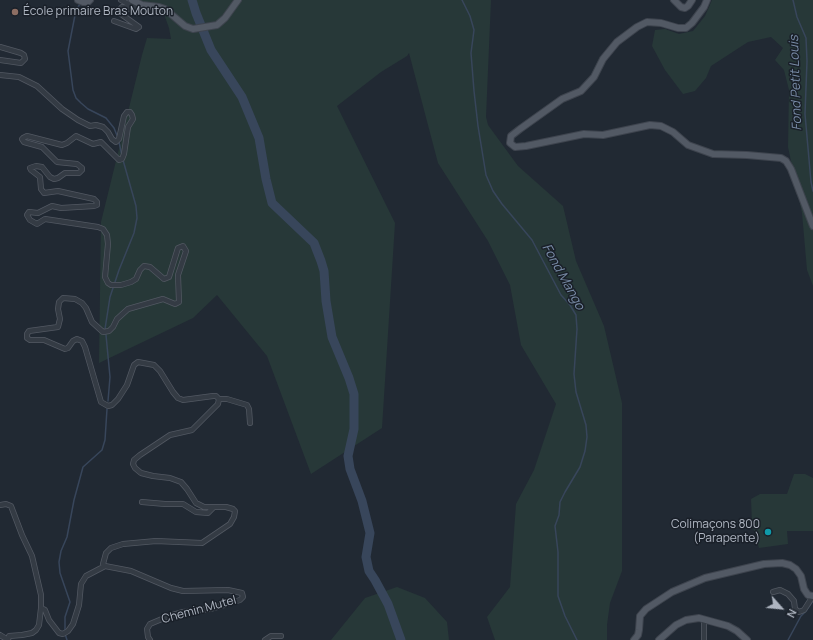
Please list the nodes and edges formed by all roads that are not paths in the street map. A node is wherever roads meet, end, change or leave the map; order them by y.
1 (78, 0) edge
2 (90, 0) edge
3 (121, 0) edge
4 (132, 0) edge
5 (238, 0) edge
6 (674, 0) edge
7 (692, 0) edge
8 (707, 0) edge
9 (114, 21) dead end
10 (0, 47) edge
11 (0, 60) edge
12 (0, 75) edge
13 (813, 226) edge
14 (219, 399) junction
15 (250, 423) dead end
16 (142, 502) dead end
17 (0, 505) edge
18 (213, 508) junction
19 (105, 566) junction
20 (773, 592) dead end
21 (813, 596) edge
22 (41, 608) junction
23 (704, 619) junction
24 (0, 635) edge
25 (281, 636) dead end
26 (8, 640) edge
27 (150, 640) edge
28 (265, 640) edge
29 (634, 640) edge
30 (659, 640) edge
31 (704, 640) edge
32 (747, 640) edge

1 - 2 main road
3 - 9 street
4 - 5 main road
6 - 7 main road
8 - 13 main road
10 - 11 street
12 - 14 street
14 - 15 street
14 - 18 street
16 - 18 street
17 - 22 street
18 - 19 street
19 - 22 street
19 - 27 street, Chemin Mutel
20 - 21 street
21 - 29 main road
22 - 26 street
23 - 30 main road
23 - 31 street
23 - 32 main road
24 - 26 street
25 - 28 street

